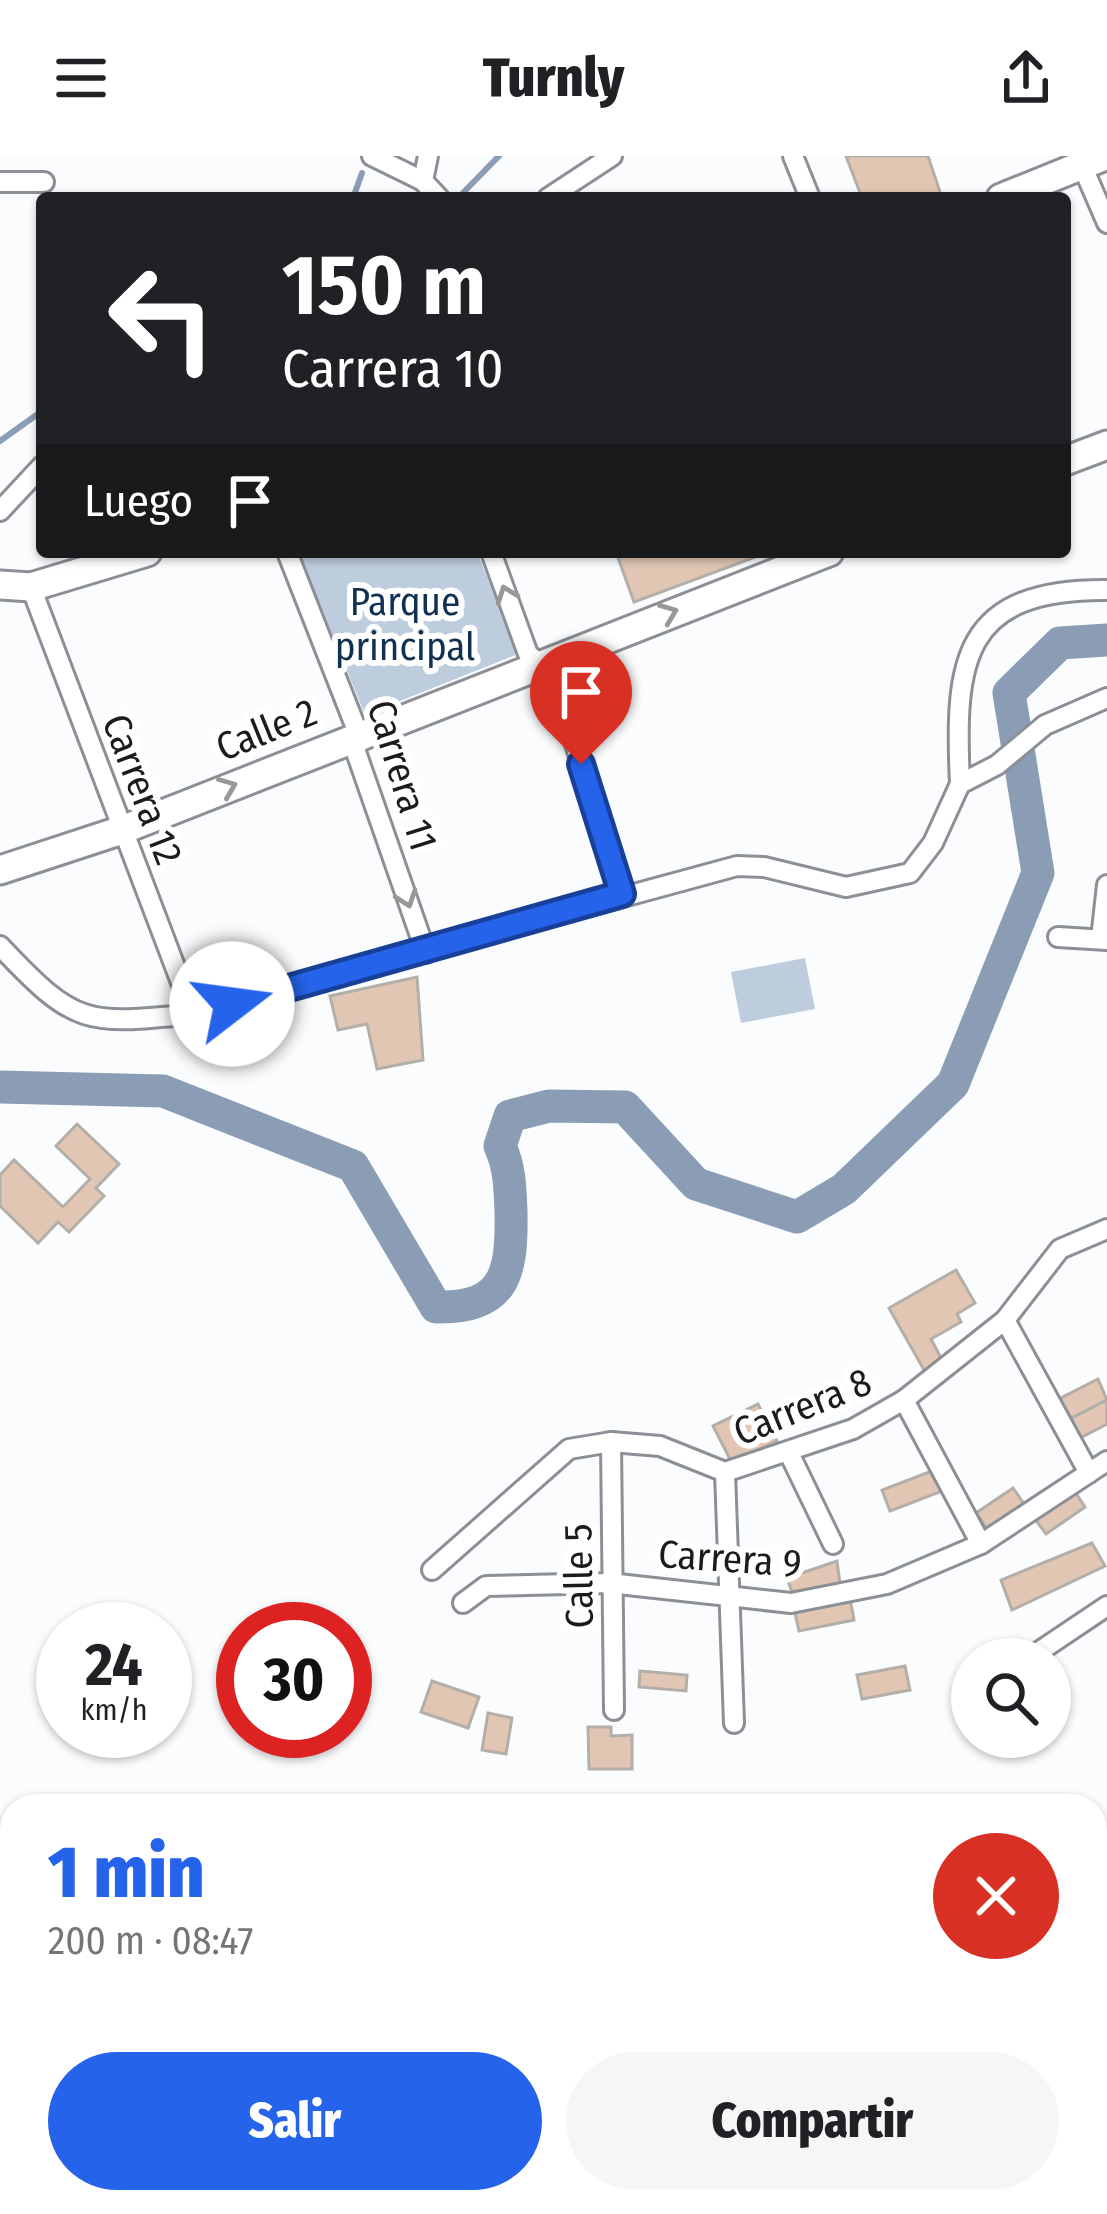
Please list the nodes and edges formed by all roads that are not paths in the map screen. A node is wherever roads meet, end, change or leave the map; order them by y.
1 (372, 156) edge
2 (428, 156) edge
3 (612, 156) edge
4 (793, 156) edge
5 (1088, 159) edge
6 (0, 182) edge
7 (44, 182) dead end
8 (433, 192) edge
9 (557, 192) edge
10 (808, 192) edge
11 (1014, 192) edge
12 (1107, 224) edge
13 (1107, 445) edge
14 (1071, 459) edge
15 (36, 472) edge
16 (0, 511) edge
17 (128, 558) edge
18 (289, 558) edge
19 (492, 558) edge
20 (813, 558) edge
21 (0, 585) edge
22 (31, 587) junction
23 (1107, 590) edge
24 (538, 662) junction
25 (1107, 698) edge
26 (358, 733) junction
27 (960, 784) junction
28 (122, 830) junction
29 (0, 870) edge
30 (1107, 885) edge
31 (622, 894) junction
32 (1058, 937) dead end
33 (1104, 940) edge
34 (0, 946) edge
35 (426, 952) junction
36 (193, 1014) junction
37 (1102, 1229) edge
38 (1107, 1249) edge
39 (1005, 1320) junction
40 (904, 1400) junction
41 (611, 1442) junction
42 (788, 1453) junction
43 (1107, 1461) edge
44 (725, 1472) junction
45 (1089, 1473) junction
46 (833, 1544) dead end
47 (981, 1544) junction
48 (432, 1570) dead end
49 (609, 1583) junction
50 (730, 1595) junction
51 (463, 1603) dead end
52 (1107, 1606) edge
53 (1059, 1638) edge
54 (614, 1710) dead end
55 (734, 1723) dead end

1 - 8 street
2 - 8 street
3 - 9 street
4 - 10 street
5 - 11 main road
5 - 12 street
6 - 7 street
13 - 14 main road
15 - 16 street
17 - 22 main road
18 - 26 street, Carrera 11
24 -> 19 street
24 -> 20 main road, Calle 2
21 - 22 main road
22 - 28 street, Carrera 12
23 - 27 street
24 - 26 main road, Calle 2
24 - 31 street
25 - 27 street
28 -> 26 main road, Calle 2
26 -> 35 street, Carrera 11
27 - 31 street
28 - 29 main road, Calle 2
28 - 36 street, Carrera 12
30 - 33 street
31 - 35 street
32 - 33 street
34 - 36 street
35 - 36 street
37 - 38 street
37 - 39 street, Carrera 8
39 - 40 street, Carrera 8
39 - 45 street
40 - 42 street, Carrera 8
40 - 47 street
41 - 44 street, Carrera 8
41 - 48 street, Carrera 8
41 - 49 street, Calle 5
42 - 44 street, Carrera 8
42 - 46 street
43 - 45 street, Carrera 9
44 - 50 street
45 - 47 street, Carrera 9
47 - 50 street, Carrera 9
49 - 50 street, Carrera 9
49 - 51 street, Carrera 9
49 - 54 street, Calle 5
50 - 55 street
52 - 53 street

